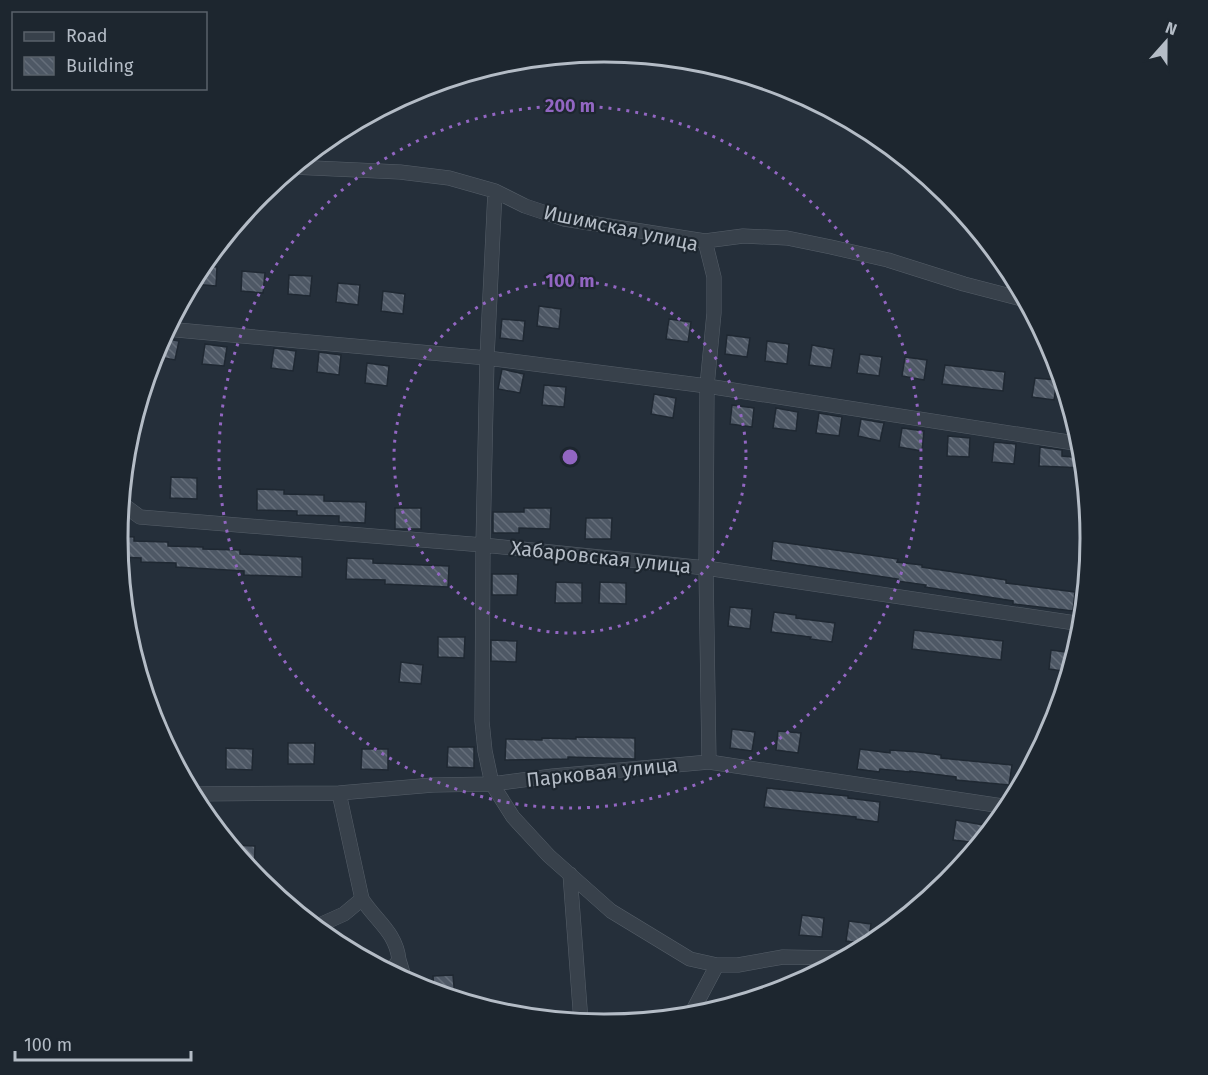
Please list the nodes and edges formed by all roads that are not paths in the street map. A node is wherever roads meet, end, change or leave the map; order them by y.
1 (305, 168) edge
2 (495, 191) junction
3 (705, 241) junction
4 (1014, 297) edge
5 (176, 330) edge
6 (488, 358) junction
7 (707, 386) junction
8 (1070, 442) edge
9 (129, 509) edge
10 (483, 545) junction
11 (706, 568) junction
12 (1072, 623) edge
13 (708, 762) junction
14 (492, 783) junction
15 (339, 793) junction
16 (203, 794) edge
17 (998, 805) edge
18 (570, 874) junction
19 (362, 899) junction
20 (325, 923) edge
21 (827, 958) edge
22 (399, 960) junction
23 (395, 965) edge
24 (717, 965) junction
25 (401, 968) edge
26 (696, 1004) edge
27 (580, 1012) edge

1 - 2 street, Ишимская улица
2 - 3 street, Ишимская улица
2 - 6 street
3 - 4 street
3 - 7 street, Ишимская улица
5 - 6 street
6 - 7 street
6 - 10 street
7 - 8 street
7 - 11 street, Ишимская улица
9 - 10 street, Хабаровская улица
10 - 11 street, Хабаровская улица
10 - 14 street
11 - 12 street, Хабаровская улица
11 - 13 street, Ишимская улица
13 - 14 street, Парковая улица
13 - 17 street, Парковая улица
14 - 15 street, Парковая улица
14 - 18 street
15 - 16 street, Парковая улица
15 - 19 street
18 - 24 street
18 - 27 street
19 - 20 street
19 - 22 street
21 - 24 street
22 - 23 street
22 - 25 street
24 - 26 street

